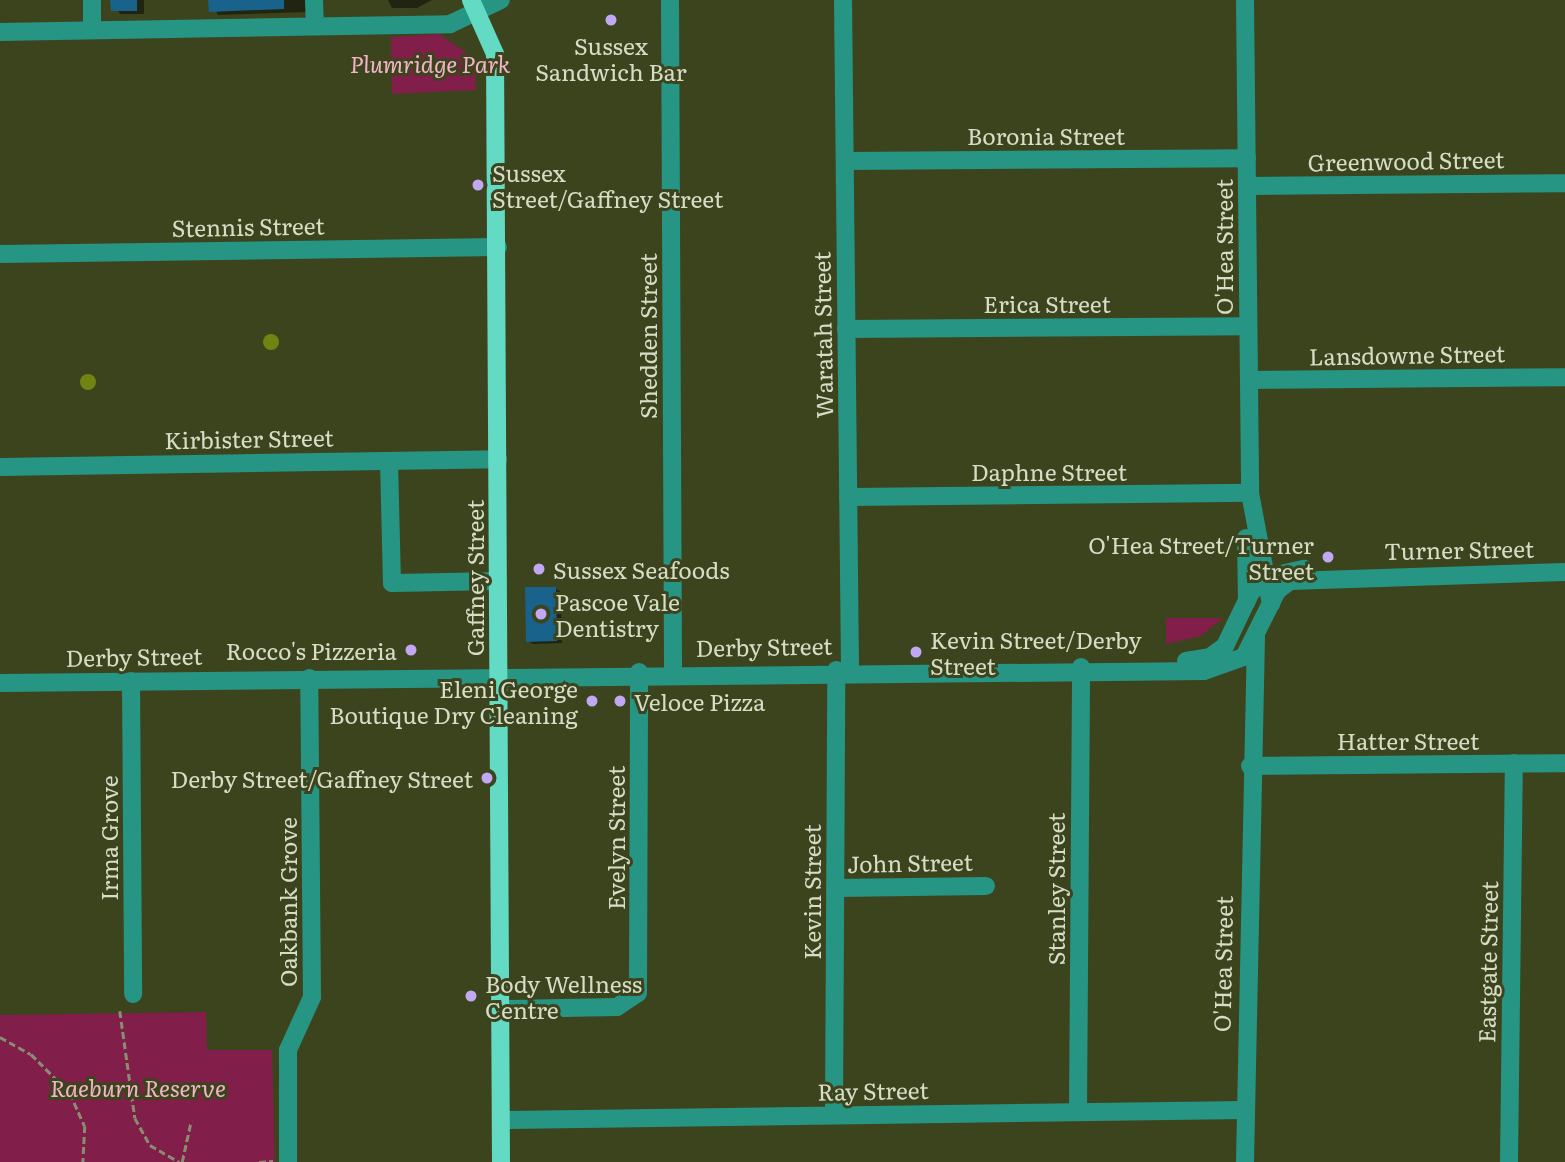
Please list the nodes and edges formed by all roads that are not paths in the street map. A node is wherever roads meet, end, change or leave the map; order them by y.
1 (92, 0) edge
2 (314, 0) edge
3 (501, 0) edge
4 (670, 0) edge
5 (843, 0) edge
6 (1245, 0) edge
7 (475, 7) edge
8 (315, 26) junction
9 (92, 30) junction
10 (0, 32) edge
11 (1247, 158) junction
12 (845, 162) junction
13 (1565, 183) edge
14 (1247, 186) junction
15 (498, 247) junction
16 (0, 254) edge
17 (1248, 326) junction
18 (846, 329) junction
19 (1565, 377) edge
20 (1249, 380) junction
21 (498, 459) junction
22 (389, 461) junction
23 (0, 467) edge
24 (1250, 493) junction
25 (848, 497) junction
26 (1565, 572) edge
27 (1353, 574) junction
28 (1268, 577) junction
29 (498, 581) junction
30 (1247, 601) junction
31 (1270, 604) junction
32 (1247, 631) junction
33 (1236, 662) junction
34 (1081, 667) junction
35 (1150, 667) junction
36 (843, 670) junction
37 (639, 672) junction
38 (673, 672) junction
39 (499, 674) junction
40 (309, 678) junction
41 (131, 681) junction
42 (0, 683) edge
43 (1565, 763) edge
44 (1514, 764) junction
45 (1251, 766) junction
46 (986, 886) dead end
47 (835, 888) junction
48 (133, 995) dead end
49 (500, 1009) junction
50 (1245, 1110) junction
51 (1078, 1112) junction
52 (834, 1115) junction
53 (501, 1120) junction
54 (288, 1162) edge
55 (501, 1162) edge
56 (1245, 1162) edge
57 (1509, 1162) edge

1 - 9 street
2 - 8 street
3 - 7 street
4 - 38 street, Shedden Street
5 - 12 street, Waratah Street
6 - 11 street, O'Hea Street
7 - 8 street
7 - 15 main road, Gaffney Street
8 - 9 street
9 - 10 street
11 - 12 street, Boronia Street
11 - 14 street, O'Hea Street
12 - 18 street, Waratah Street
13 - 14 street, Greenwood Street
14 - 17 street, O'Hea Street
15 - 16 street, Stennis Street
15 - 21 main road, Gaffney Street
17 - 18 street, Erica Street
17 - 20 street, O'Hea Street
18 - 25 street, Waratah Street
19 - 20 street, Lansdowne Street
20 - 24 street, O'Hea Street
21 - 22 street, Kirbister Street
21 - 29 main road, Gaffney Street
22 - 23 street, Kirbister Street
22 - 29 street
24 - 25 street, Daphne Street
24 - 28 street, O'Hea Street
24 - 30 street, O'Hea Street
25 - 36 street, Waratah Street
26 - 27 street, Turner Street
27 - 28 street, Turner Street
27 - 31 street, Turner Street
28 - 30 street
28 - 31 street, O'Hea Street
29 - 39 main road, Gaffney Street
30 - 32 street, Derby Street
31 - 32 street, Turner Street
32 - 33 street, O'Hea Street
32 - 35 street, Derby Street
32 - 45 street, O'Hea Street
33 - 35 street, Derby Street
33 - 45 street, O'Hea Street
34 - 35 street, Derby Street
34 - 36 street, Derby Street
34 - 51 street, Stanley Street
36 - 38 street, Derby Street
36 - 47 street, Kevin Street
37 - 38 street, Derby Street
37 - 39 street, Derby Street
37 - 49 street, Evelyn Street
39 - 40 street, Derby Street
39 - 49 main road, Gaffney Street
40 - 41 street, Derby Street
40 - 54 street, Oakbank Grove
41 - 42 street, Derby Street
41 - 48 street, Irma Grove
43 - 44 street, Hatter Street
44 - 45 street, Hatter Street
44 - 57 street, Eastgate Street
45 - 50 street, O'Hea Street
46 - 47 street, John Street
47 - 52 street, Kevin Street
49 - 53 main road, Gaffney Street
50 - 51 street, Ray Street
50 - 56 street, O'Hea Street
51 - 52 street, Ray Street
52 - 53 street, Ray Street
53 - 55 main road, Gaffney Street

